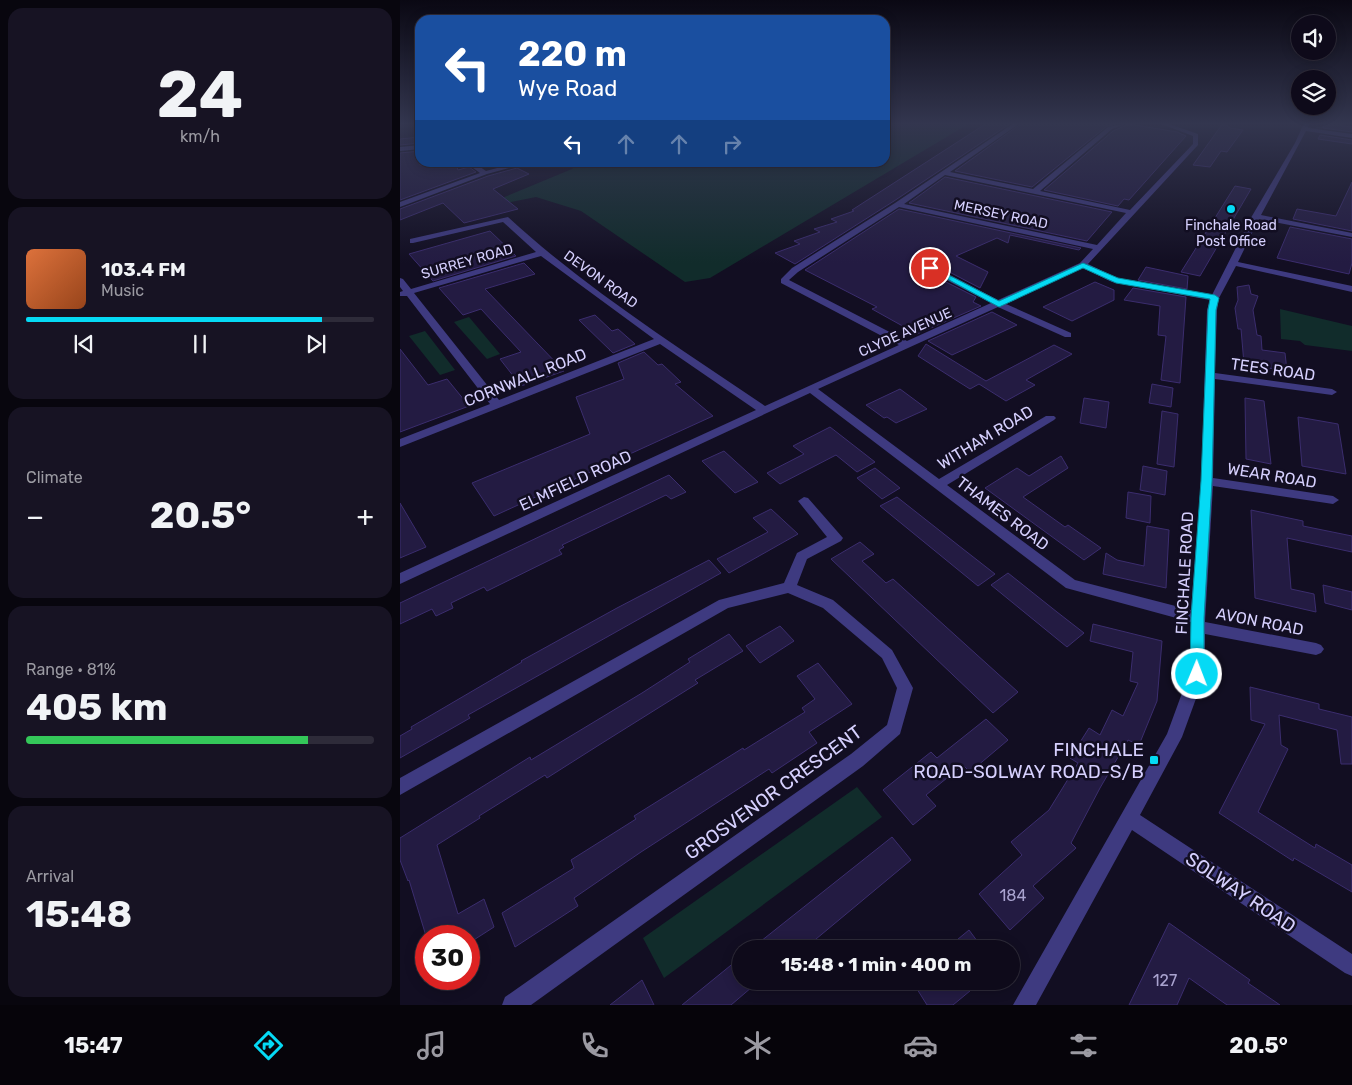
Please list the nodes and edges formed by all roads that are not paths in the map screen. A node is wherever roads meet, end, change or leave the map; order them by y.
1 (480, 170) edge
2 (497, 170) edge
3 (948, 170) edge
4 (1060, 170) edge
5 (1171, 170) edge
6 (1282, 170) edge
7 (485, 173) junction
8 (943, 173) junction
9 (1034, 192) junction
10 (400, 205) edge
11 (898, 205) junction
12 (1131, 212) junction
13 (1256, 216) junction
14 (1352, 235) edge
15 (412, 241) dead end
16 (1099, 248) junction
17 (542, 253) junction
18 (1233, 263) junction
19 (1083, 266) junction
20 (930, 268) dead end
21 (400, 281) edge
22 (1352, 289) edge
23 (404, 294) edge
24 (1215, 298) junction
25 (999, 304) junction
26 (1068, 335) dead end
27 (661, 340) junction
28 (908, 346) junction
29 (1210, 374) junction
30 (810, 389) junction
31 (1332, 392) dead end
32 (497, 405) junction
33 (764, 410) junction
34 (1050, 418) dead end
35 (400, 443) edge
36 (1206, 481) junction
37 (938, 484) junction
38 (1333, 500) dead end
39 (804, 501) dead end
40 (400, 580) edge
41 (789, 587) junction
42 (1198, 622) junction
43 (1316, 650) dead end
44 (400, 787) edge
45 (1129, 818) junction
46 (1352, 966) edge
47 (513, 1005) edge
48 (1024, 1005) edge

1 - 7 street
2 - 7 street
3 - 8 street
4 - 9 street
5 - 12 street, CLYDE AVENUE
6 - 13 street, FINCHALE ROAD
7 - 10 street
8 - 9 street
8 - 11 street
9 - 12 street
11 - 16 street, MERSEY ROAD
11 - 28 street
12 - 16 street, CLYDE AVENUE
13 - 14 street
13 - 18 street, FINCHALE ROAD
15 - 17 street, DEVON ROAD
16 - 19 street, CLYDE AVENUE
17 - 23 street, SURREY ROAD
17 - 27 street, DEVON ROAD
18 - 22 street
18 - 24 street, FINCHALE ROAD
19 - 24 street
19 - 25 street, CLYDE AVENUE
20 - 25 street
21 - 23 street
23 - 32 street
24 - 29 street, FINCHALE ROAD
25 - 26 street
25 - 28 street, CLYDE AVENUE
27 - 32 street, CORNWALL ROAD
27 - 33 street, DEVON ROAD
28 - 30 street, CLYDE AVENUE
29 - 31 street, TEES ROAD
29 - 36 street, FINCHALE ROAD
30 - 33 street, CLYDE AVENUE
30 - 37 street, THAMES ROAD
32 - 35 street, CORNWALL ROAD
33 - 40 street, ELMFIELD ROAD
34 - 37 street, WITHAM ROAD
36 - 38 street, WEAR ROAD
36 - 42 street, FINCHALE ROAD
37 - 42 street, THAMES ROAD
39 - 41 street
41 - 44 street
41 - 47 street, GROSVENOR CRESCENT
42 - 43 street, AVON ROAD
42 - 45 street, FINCHALE ROAD
45 - 46 street, SOLWAY ROAD
45 - 48 street, FINCHALE ROAD

